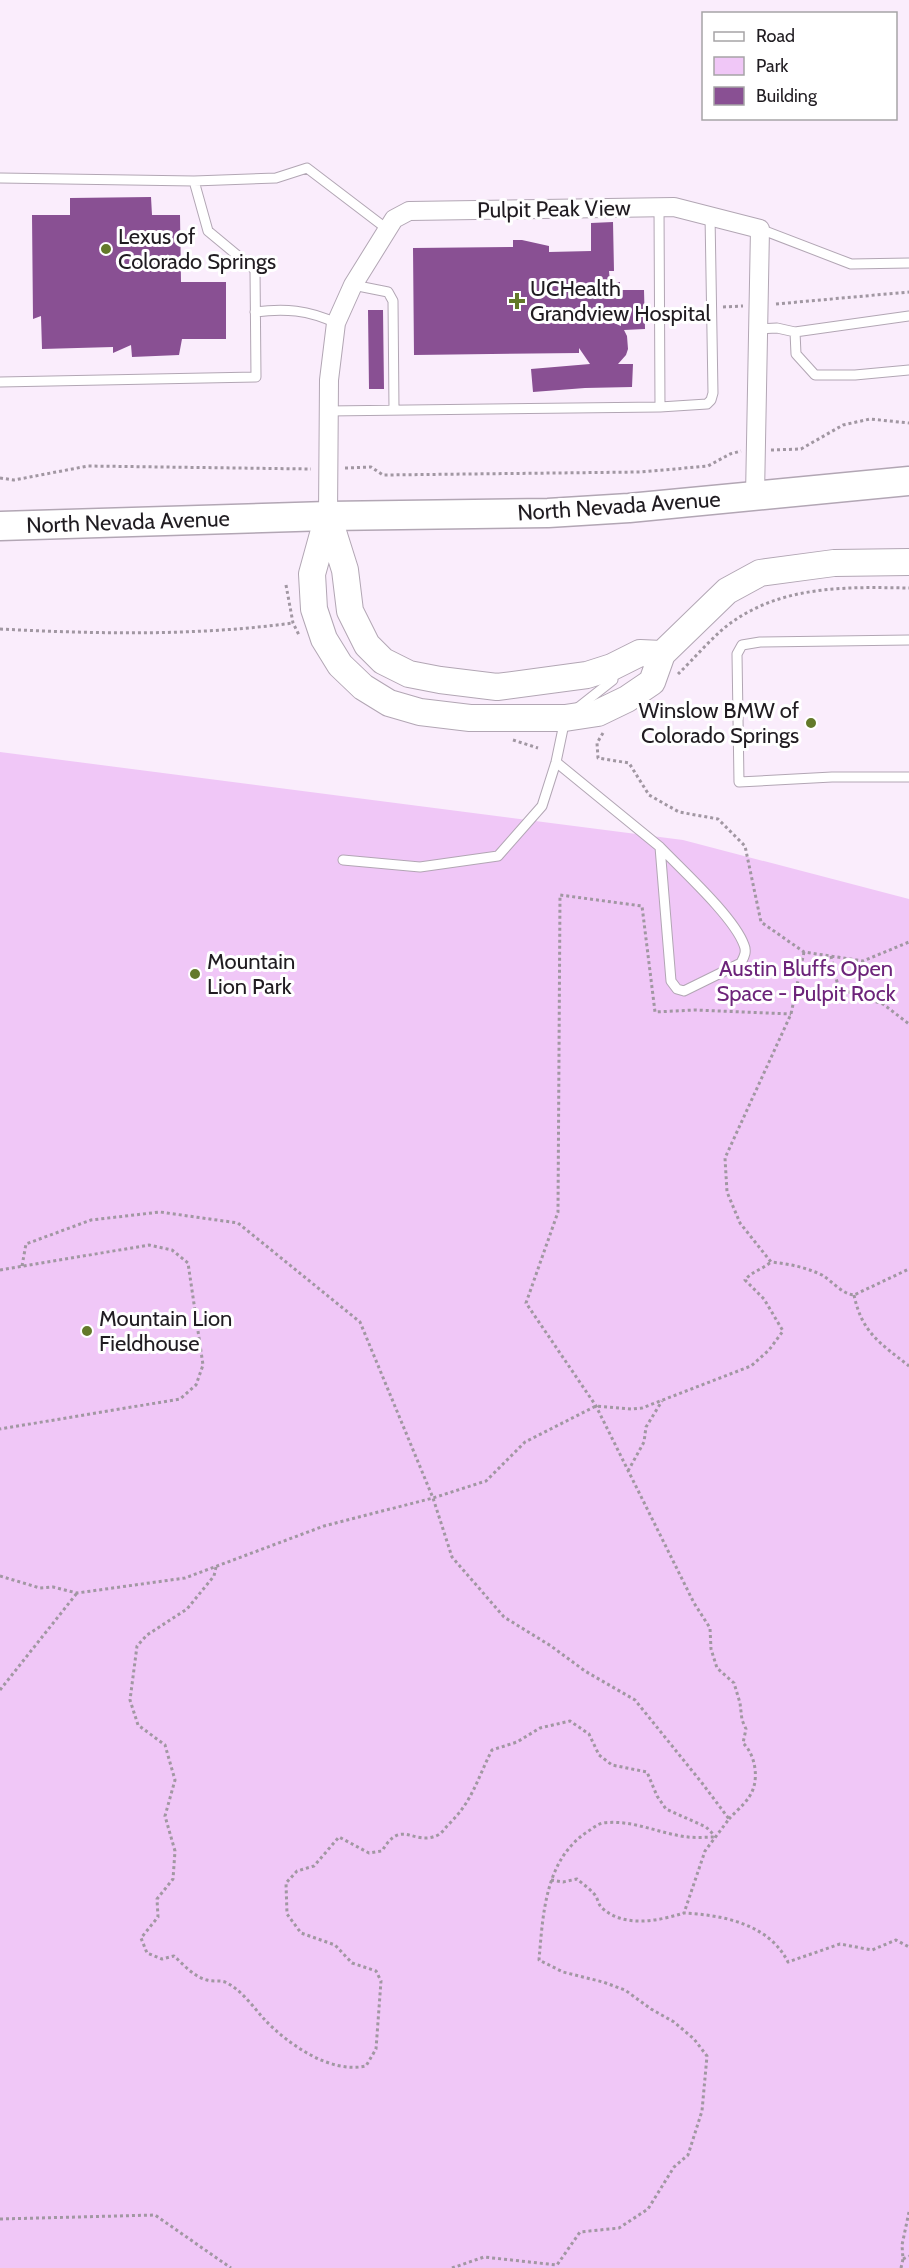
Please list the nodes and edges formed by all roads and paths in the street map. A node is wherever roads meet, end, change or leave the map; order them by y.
1 (0, 178) edge
2 (194, 181) junction
3 (659, 207) junction
4 (710, 215) junction
5 (387, 229) junction
6 (760, 229) junction
7 (909, 263) edge
8 (353, 285) junction
9 (909, 292) edge
10 (768, 305) dead end
11 (748, 306) dead end
12 (711, 307) junction
13 (255, 312) junction
14 (909, 316) edge
15 (336, 324) junction
16 (758, 328) junction
17 (795, 332) junction
18 (909, 370) edge
19 (0, 382) edge
20 (660, 407) junction
21 (394, 409) junction
22 (328, 411) junction
23 (909, 423) edge
24 (756, 450) junction
25 (359, 468) dead end
26 (288, 469) dead end
27 (0, 478) edge
28 (909, 481) edge
29 (755, 496) junction
30 (328, 516) junction
31 (0, 526) edge
32 (909, 562) edge
33 (293, 623) dead end
34 (0, 629) edge
35 (909, 640) edge
36 (662, 654) junction
37 (612, 667) junction
38 (565, 718) junction
39 (598, 758) dead end
40 (556, 762) junction
41 (909, 777) edge
42 (660, 848) junction
43 (343, 860) dead end
44 (560, 895) dead end
45 (909, 942) edge
46 (804, 952) junction
47 (831, 956) junction
48 (909, 1024) edge
49 (771, 1262) junction
50 (22, 1266) junction
51 (909, 1269) edge
52 (0, 1270) edge
53 (854, 1295) junction
54 (909, 1366) edge
55 (663, 1400) junction
56 (596, 1406) junction
57 (0, 1429) edge
58 (628, 1471) junction
59 (433, 1498) junction
60 (216, 1567) junction
61 (0, 1576) edge
62 (77, 1593) junction
63 (0, 1690) edge
64 (729, 1819) junction
65 (716, 1837) junction
66 (551, 1880) junction
67 (684, 1913) junction
68 (909, 1947) edge
69 (909, 2212) edge
70 (0, 2219) edge
71 (909, 2256) edge
72 (903, 2259) junction
73 (231, 2268) edge
74 (452, 2268) edge
75 (901, 2268) edge

1 - 2 lane
2 - 5 lane
2 - 13 lane
3 - 4 street, Pulpit Peak View
3 - 5 street, Pulpit Peak View
3 - 20 lane
4 - 6 street, Pulpit Peak View
4 - 12 lane
5 - 8 street, Pulpit Peak View
6 - 7 lane
6 - 16 street
8 - 15 street, Pulpit Peak View
8 - 21 lane
9 - 10 path
11 - 12 path
12 - 20 lane
13 - 15 lane
13 - 19 lane
14 - 17 lane
15 - 22 street, Pulpit Peak View
16 - 17 lane
16 - 24 street
17 - 18 lane
20 - 21 lane
21 - 22 lane
22 - 30 street, Pulpit Peak View
23 - 24 path
24 - 25 path
24 - 29 street
26 - 27 path
28 - 29 main road, North Nevada Avenue
29 - 30 main road, North Nevada Avenue
30 - 31 main road, North Nevada Avenue
30 - 37 main road
30 - 38 main road
32 - 36 main road
33 - 34 path
35 - 41 lane
36 - 37 main road
36 - 38 main road
37 - 38 lane
38 - 40 lane
39 - 46 path
40 - 42 lane
40 - 43 lane
42 - 42 lane
44 - 56 path
45 - 47 path
46 - 47 path
46 - 49 path
47 - 48 path
49 - 53 path
49 - 55 path
50 - 52 path
50 - 57 path
50 - 59 path
51 - 53 path
53 - 54 path
55 - 56 path
55 - 58 path
56 - 58 path
56 - 59 path
58 - 64 path
59 - 60 path
59 - 64 path
60 - 62 path
60 - 65 path
61 - 62 path
62 - 63 path
64 - 65 path
65 - 66 path
65 - 67 path
66 - 67 path
66 - 74 path
67 - 68 path
69 - 72 path
70 - 73 path
71 - 72 path
72 - 75 path

